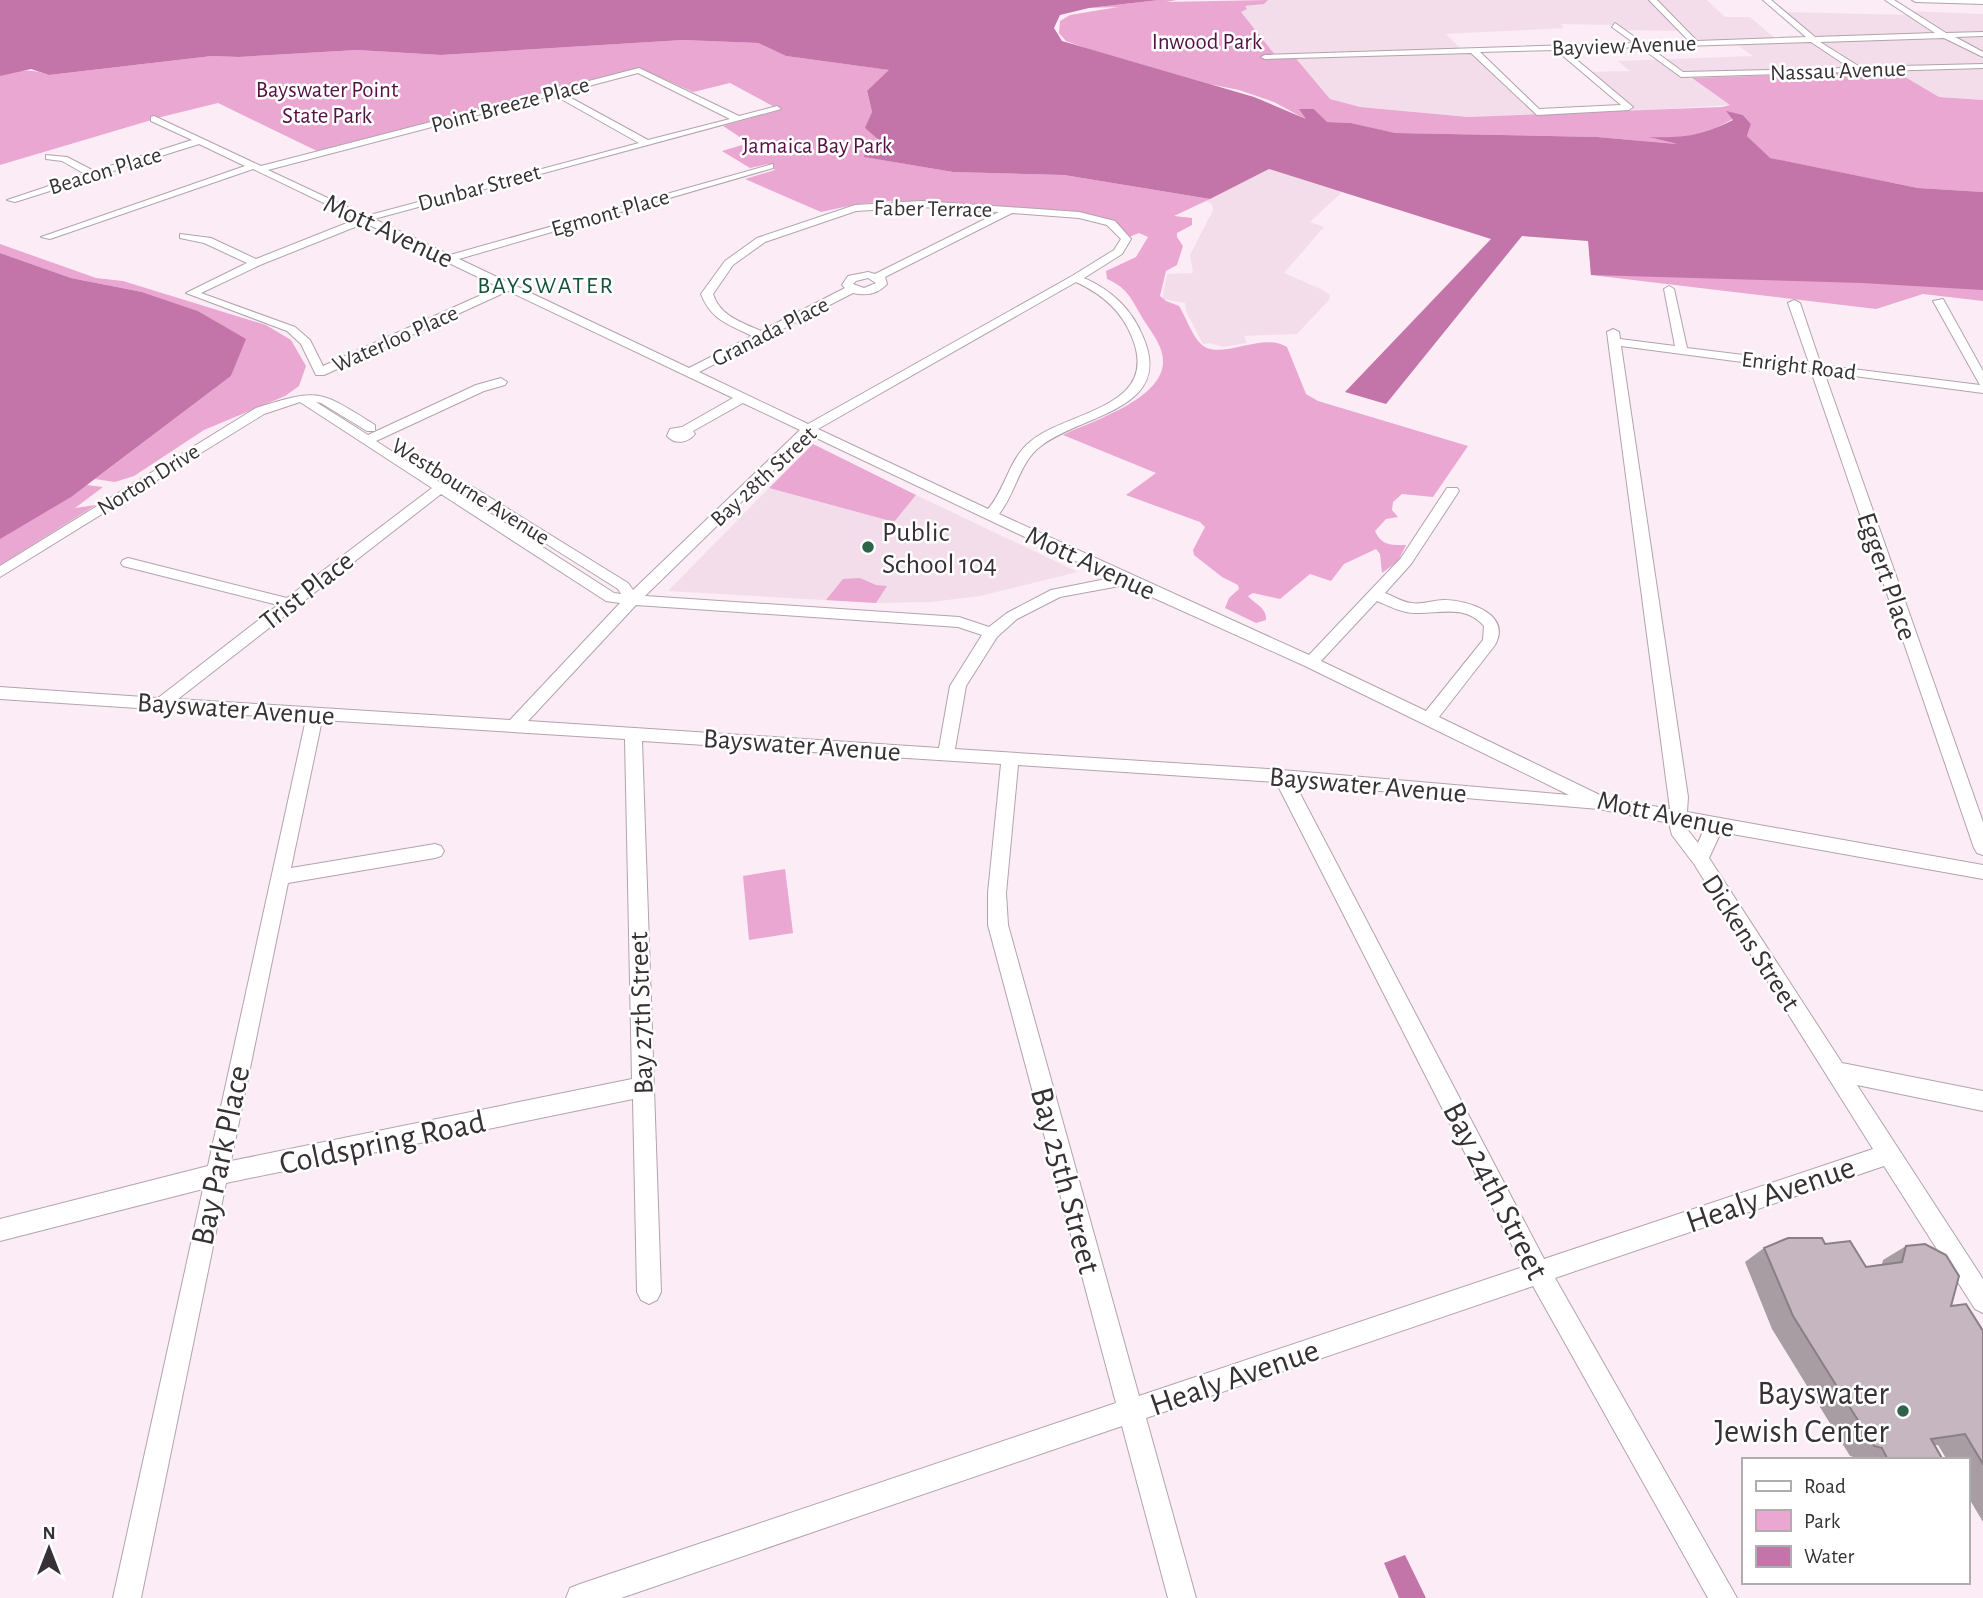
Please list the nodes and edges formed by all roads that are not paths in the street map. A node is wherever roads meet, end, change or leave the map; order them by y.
1 (1653, 0) edge
2 (1767, 0) edge
3 (1889, 0) edge
4 (1916, 0) edge
5 (1983, 2) edge
6 (1615, 25) dead end
7 (1983, 34) edge
8 (1945, 35) junction
9 (1813, 39) junction
10 (1695, 43) junction
11 (1640, 44) junction
12 (1557, 47) junction
13 (1473, 50) junction
14 (1983, 55) edge
15 (1265, 57) dead end
16 (1983, 65) edge
17 (1859, 70) junction
18 (555, 92) junction
19 (777, 109) dead end
20 (154, 119) dead end
21 (738, 119) junction
22 (199, 141) junction
23 (646, 144) junction
24 (48, 156) dead end
25 (771, 166) dead end
26 (257, 168) junction
27 (93, 174) junction
28 (12, 200) dead end
29 (1010, 210) junction
30 (366, 220) junction
31 (184, 236) dead end
32 (46, 237) dead end
33 (1126, 239) joint
34 (449, 259) junction
35 (256, 263) junction
36 (1076, 278) junction
37 (508, 287) junction
38 (1669, 289) dead end
39 (1938, 301) dead end
40 (1794, 303) dead end
41 (761, 336) junction
42 (1614, 337) joint
43 (1682, 351) junction
44 (1816, 368) junction
45 (688, 373) junction
46 (501, 382) dead end
47 (1983, 382) edge
48 (311, 385) junction
49 (1983, 389) edge
50 (744, 397) junction
51 (809, 429) junction
52 (686, 430) dead end
53 (374, 437) junction
54 (448, 484) junction
55 (1452, 491) dead end
56 (991, 514) junction
57 (128, 563) dead end
58 (0, 572) edge
59 (1128, 580) junction
60 (1375, 594) junction
61 (632, 600) junction
62 (288, 603) junction
63 (991, 633) junction
64 (1311, 662) junction
65 (0, 693) edge
66 (161, 704) junction
67 (315, 713) junction
68 (1429, 719) junction
69 (514, 726) junction
70 (633, 733) junction
71 (946, 754) junction
72 (1010, 757) junction
73 (1282, 776) junction
74 (1542, 776) junction
75 (1514, 797) junction
76 (1603, 804) junction
77 (1679, 818) junction
78 (1716, 825) junction
79 (1983, 848) edge
80 (435, 852) dead end
81 (1700, 859) junction
82 (1983, 873) edge
83 (279, 877) junction
84 (1835, 1070) junction
85 (642, 1087) junction
86 (1983, 1101) edge
87 (1888, 1154) junction
88 (215, 1175) junction
89 (0, 1230) edge
90 (1538, 1272) junction
91 (649, 1292) dead end
92 (1983, 1301) edge
93 (1129, 1412) junction
94 (127, 1598) edge
95 (580, 1598) edge
96 (1182, 1598) edge
97 (1723, 1598) edge

1 - 10 street
2 - 9 street
3 - 8 street
4 - 5 street
6 - 11 street
7 - 8 street, Bayview Avenue
8 - 9 street, Bayview Avenue
8 - 14 street
9 - 10 street, Bayview Avenue
9 - 17 street
10 - 11 street, Bayview Avenue
11 - 12 street, Bayview Avenue
11 - 17 street, Nassau Avenue
12 - 13 street, Bayview Avenue
12 - 13 street
13 - 15 street, Bayview Avenue
16 - 17 street, Nassau Avenue
18 - 21 street, Point Breeze Place
18 - 23 street
18 - 26 street, Point Breeze Place
19 - 21 street, Dunbar Street
20 - 22 street, Mott Avenue
21 - 23 street, Dunbar Street
22 - 26 street, Mott Avenue
22 - 27 street, Beacon Place
23 - 30 street, Dunbar Street
24 - 27 street
25 - 34 street, Egmont Place
26 - 30 street, Mott Avenue
26 - 32 street, Point Breeze Place
27 - 28 street, Beacon Place
29 - 33 street, Faber Terrace
29 - 41 street, Granada Place
29 - 41 street, Faber Terrace
30 - 34 street, Mott Avenue
30 - 35 street, Dunbar Street
31 - 35 street
33 - 36 street, Bay 28th Street
34 - 37 street, Mott Avenue
35 - 48 street, Dunbar Street
36 - 51 street, Bay 28th Street
36 - 56 street
37 - 45 street, Mott Avenue
37 - 48 street, Waterloo Place
38 - 43 street
39 - 47 street
40 - 44 street, Eggert Place
41 - 45 street, Granada Place
42 - 43 street, Enright Road
42 - 77 street, Dickens Street
43 - 44 street, Enright Road
44 - 49 street, Enright Road
44 - 79 street, Eggert Place
45 - 50 street, Mott Avenue
46 - 53 street
48 - 53 street, Westbourne Avenue
48 - 58 street, Norton Drive
50 - 51 street, Mott Avenue
50 - 52 street, Granada Place
51 - 56 street, Mott Avenue
51 - 61 street, Bay 28th Street
53 - 54 street, Westbourne Avenue
54 - 61 street, Westbourne Avenue
54 - 62 street, Trist Place
55 - 60 street
56 - 59 street, Mott Avenue
57 - 62 street
59 - 63 street
59 - 64 street, Mott Avenue
60 - 64 street
60 - 68 street
61 - 63 street, Westbourne Avenue
61 - 69 street, Bay 28th Street
62 - 66 street, Trist Place
63 - 71 street
64 - 68 street, Mott Avenue
65 - 66 street, Bayswater Avenue
66 - 67 street, Bayswater Avenue
67 - 69 street, Bayswater Avenue
67 - 83 street, Bay Park Place
68 - 74 street, Mott Avenue
69 - 70 street, Bayswater Avenue
70 - 71 street, Bayswater Avenue
70 - 85 street, Bay 27th Street
71 - 72 street, Bayswater Avenue
72 - 73 street, Bayswater Avenue
72 - 93 street, Bay 25th Street
73 - 75 street, Bayswater Avenue
73 - 90 street, Bay 24th Street
74 - 75 street
74 - 76 street, Mott Avenue
75 - 76 street, Bayswater Avenue
76 - 77 street, Mott Avenue
77 - 78 street, Mott Avenue
77 - 81 street, Dickens Street
78 - 81 street
78 - 82 street, Mott Avenue
80 - 83 street
81 - 84 street, Dickens Street
83 - 88 street, Bay Park Place
84 - 86 street
84 - 87 street, Dickens Street
85 - 88 street, Coldspring Road
85 - 91 street, Bay 27th Street
87 - 90 street, Healy Avenue
87 - 92 street, Dickens Street
88 - 89 street, Coldspring Road
88 - 94 street, Bay Park Place
90 - 93 street, Healy Avenue
90 - 97 street, Bay 24th Street
93 - 95 street, Healy Avenue
93 - 96 street, Bay 25th Street

